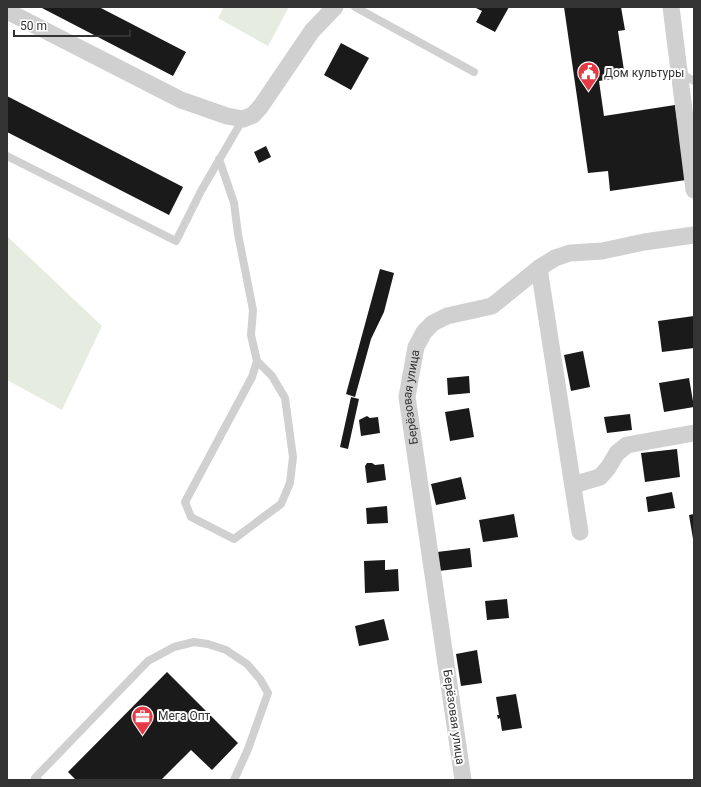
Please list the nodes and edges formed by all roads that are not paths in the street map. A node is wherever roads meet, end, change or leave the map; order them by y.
1 (335, 7) edge
2 (356, 7) edge
3 (671, 7) edge
4 (7, 11) edge
5 (474, 72) dead end
6 (687, 77) edge
7 (243, 119) junction
8 (7, 156) edge
9 (219, 159) junction
10 (694, 190) edge
11 (694, 235) edge
12 (539, 268) junction
13 (257, 361) junction
14 (694, 433) edge
15 (573, 485) junction
16 (580, 532) dead end
17 (38, 780) edge
18 (234, 780) edge
19 (464, 780) edge

1 - 7 street
2 - 5 lane
3 - 6 street
4 - 7 street
6 - 10 street
7 - 9 lane
8 - 9 lane
9 - 13 lane
11 - 12 street, Берёзовая улица
12 - 15 street
12 - 19 street, Берёзовая улица
13 - 13 lane
14 - 15 street
15 - 16 street
17 - 18 lane

